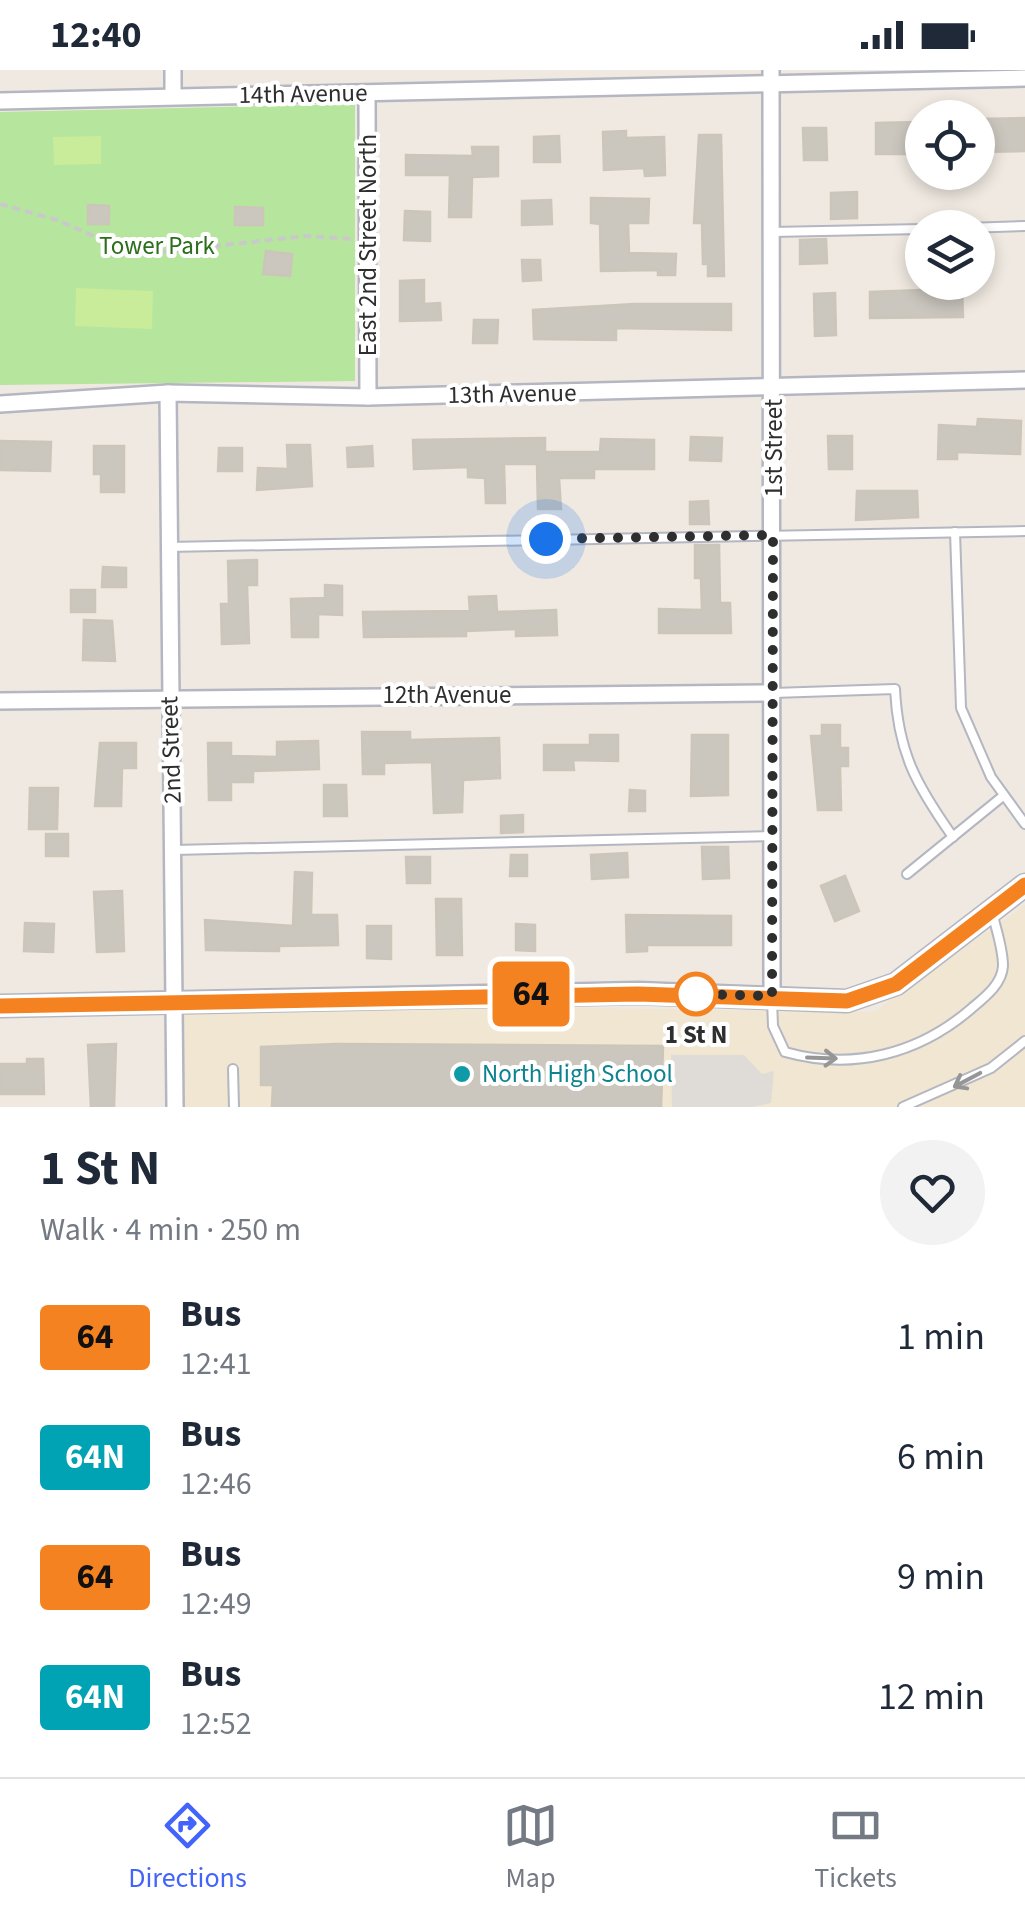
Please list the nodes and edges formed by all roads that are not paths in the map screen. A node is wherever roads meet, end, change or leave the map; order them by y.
1 (173, 70) edge
2 (770, 77) edge
3 (1025, 78) edge
4 (368, 94) junction
5 (173, 96) junction
6 (0, 101) edge
7 (1025, 226) edge
8 (995, 227) edge
9 (905, 228) edge
10 (772, 232) junction
11 (1025, 380) edge
12 (774, 389) junction
13 (168, 393) junction
14 (368, 397) junction
15 (0, 404) edge
16 (1025, 530) edge
17 (955, 532) junction
18 (773, 535) junction
19 (168, 547) junction
20 (773, 693) junction
21 (169, 697) junction
22 (0, 701) edge
23 (1003, 796) junction
24 (1025, 824) edge
25 (772, 836) junction
26 (953, 837) junction
27 (174, 850) junction
28 (908, 874) dead end
29 (1025, 885) edge
30 (992, 912) junction
31 (772, 996) junction
32 (174, 1003) junction
33 (0, 1006) edge
34 (1025, 1042) edge
35 (234, 1069) dead end
36 (174, 1107) edge
37 (234, 1107) edge
38 (902, 1107) edge

1 - 5 street
2 - 3 street, 14th Avenue
2 - 4 street, 14th Avenue
2 - 10 street, 1st Street
4 - 5 street, 14th Avenue
4 - 14 street, East 2nd Street North
5 - 6 street, 14th Avenue
7 - 8 lane
9 - 10 lane
10 - 12 street, 1st Street
11 - 12 street, 13th Avenue
12 - 14 street, 13th Avenue
12 - 18 street, 1st Street
13 - 14 street, 13th Avenue
13 - 15 street, 13th Avenue
13 - 19 street, 2nd Street
16 - 17 lane
17 - 18 lane
17 - 23 lane
18 - 19 lane
18 - 20 street, 1st Street
19 - 21 street, 2nd Street
20 - 21 street, 12th Avenue
20 - 25 street, 1st Street
20 - 26 lane, 12th Avenue
21 - 22 street, 12th Avenue
21 - 27 street, 2nd Street
23 - 24 lane
23 - 26 lane
25 - 27 lane
25 - 31 street, 1st Street
26 - 28 lane
27 - 32 street, 2nd Street
29 - 30 street
30 - 31 street
31 -> 30 lane, 1st Street
31 - 32 street
32 - 33 street
32 - 36 street, 2nd Street
34 -> 38 lane
35 - 37 lane

